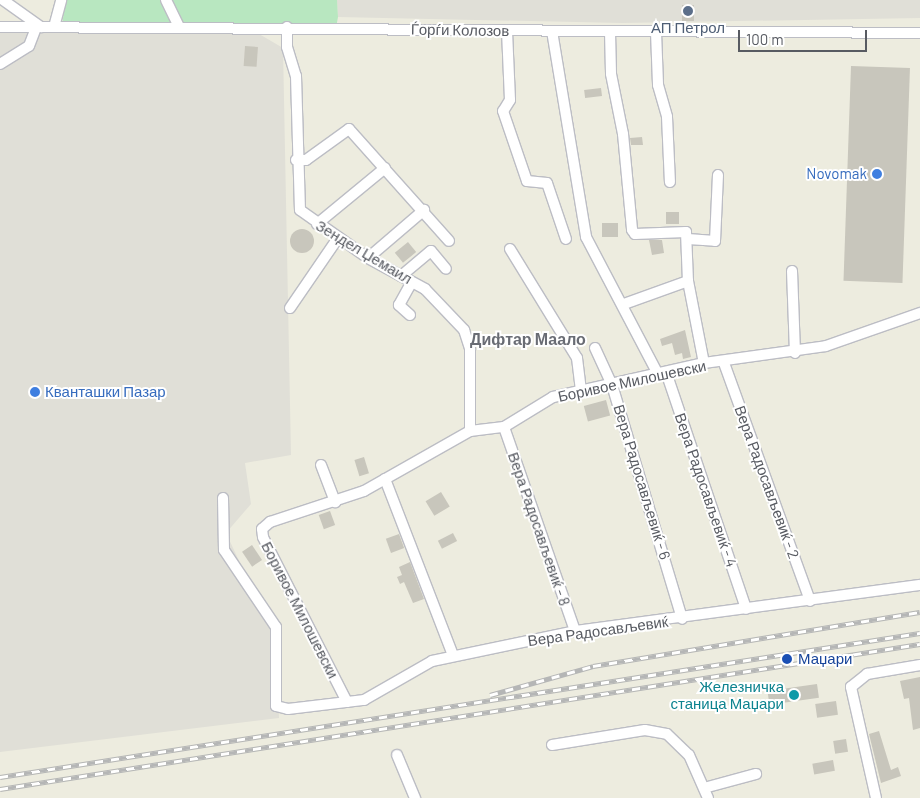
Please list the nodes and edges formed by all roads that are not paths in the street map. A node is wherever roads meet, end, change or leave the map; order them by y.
1 (3, 0) edge
2 (61, 0) edge
3 (166, 0) edge
4 (0, 27) edge
5 (39, 27) junction
6 (54, 27) junction
7 (179, 27) junction
8 (287, 27) junction
9 (507, 31) junction
10 (552, 31) junction
11 (610, 32) junction
12 (656, 32) junction
13 (920, 33) edge
14 (0, 64) edge
15 (296, 160) junction
16 (385, 168) junction
17 (718, 176) dead end
18 (670, 182) dead end
19 (424, 210) junction
20 (317, 224) junction
21 (338, 238) junction
22 (688, 239) junction
23 (449, 240) dead end
24 (566, 240) dead end
25 (510, 249) dead end
26 (368, 258) junction
27 (446, 269) dead end
28 (792, 271) dead end
29 (401, 276) junction
30 (688, 281) junction
31 (412, 282) junction
32 (624, 304) junction
33 (290, 308) dead end
34 (920, 313) edge
35 (410, 315) dead end
36 (594, 348) dead end
37 (795, 353) junction
38 (704, 363) junction
39 (724, 363) junction
40 (662, 373) junction
41 (612, 385) junction
42 (581, 389) junction
43 (504, 427) junction
44 (470, 431) junction
45 (321, 464) dead end
46 (385, 480) junction
47 (223, 498) dead end
48 (335, 502) junction
49 (920, 585) edge
50 (810, 601) junction
51 (746, 608) junction
52 (682, 618) junction
53 (575, 631) junction
54 (453, 655) junction
55 (920, 665) edge
56 (346, 702) junction
57 (552, 745) dead end
58 (397, 755) dead end
59 (756, 774) dead end
60 (706, 793) edge
61 (415, 798) edge
62 (876, 798) edge

1 - 5 street
2 - 6 street
3 - 7 street
4 - 5 street, Ѓорѓи Колозов
5 - 6 street, Ѓорѓи Колозов
5 - 14 street
6 - 7 street, Ѓорѓи Колозов
7 - 8 street, Ѓорѓи Колозов
8 - 9 street, Ѓорѓи Колозов
8 - 15 street, Зендел Џемаил
9 - 10 street, Ѓорѓи Колозов
9 - 24 street
10 - 11 street, Ѓорѓи Колозов
10 - 32 street, Вера Радосављевиќ - 4
11 - 12 street, Ѓорѓи Колозов
11 - 22 street
12 - 13 street, Ѓорѓи Колозов
12 - 18 street
15 - 16 street
15 - 20 street, Зендел Џемаил
16 - 19 street
16 - 20 street
17 - 22 street
19 - 23 street
19 - 26 street
20 - 21 street, Зендел Џемаил
21 - 26 street, Зендел Џемаил
21 - 33 street
22 - 30 street
25 - 42 street
26 - 29 street, Зендел Џемаил
27 - 29 street
28 - 37 street
29 - 31 street, Зендел Џемаил
30 - 32 street
30 - 38 street
31 - 35 street
31 - 44 street, Зендел Џемаил
32 - 40 street, Вера Радосављевиќ - 4
34 - 37 street, Боривое Милошевски
36 - 41 street, Вера Радосављевиќ - 6
37 - 39 street, Боривое Милошевски
38 - 39 street, Боривое Милошевски
38 - 40 street, Боривое Милошевски
39 - 50 street, Вера Радосављевиќ - 2
40 - 41 street, Боривое Милошевски
40 - 51 street, Вера Радосављевиќ - 4
41 - 42 street, Боривое Милошевски
41 - 52 street, Вера Радосављевиќ - 6
42 - 43 street, Боривое Милошевски
43 - 44 street, Боривое Милошевски
43 - 53 street, Вера Радосављевиќ - 8
44 - 46 street, Боривое Милошевски
45 - 48 street
46 - 48 street, Боривое Милошевски
46 - 54 street
47 - 56 street, Вера Радосављевиќ
48 - 56 street, Боривое Милошевски
49 - 50 street, Вера Радосављевиќ
50 - 51 street, Вера Радосављевиќ
51 - 52 street, Вера Радосављевиќ
52 - 53 street, Вера Радосављевиќ
53 - 54 street, Вера Радосављевиќ
54 - 56 street, Вера Радосављевиќ
55 - 62 street
57 - 60 street
58 - 61 street
59 - 60 street

